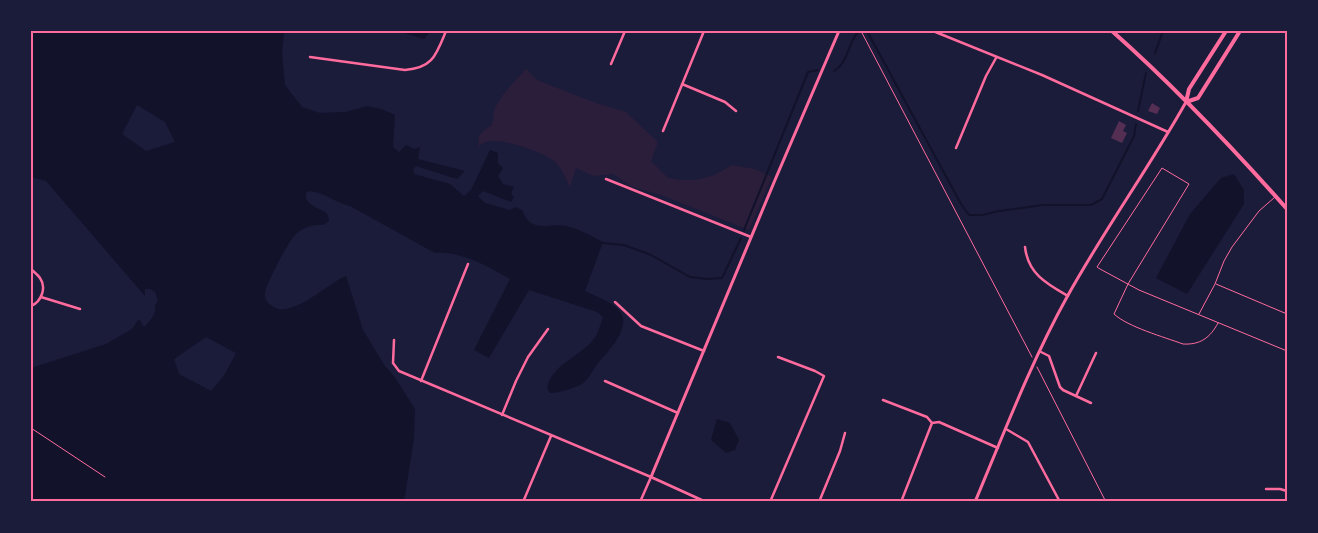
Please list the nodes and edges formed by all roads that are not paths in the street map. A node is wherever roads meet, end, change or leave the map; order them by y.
1 (446, 31) edge
2 (625, 31) edge
3 (704, 31) edge
4 (839, 31) edge
5 (933, 31) edge
6 (1112, 31) edge
7 (1226, 31) edge
8 (1240, 31) edge
9 (310, 57) dead end
10 (996, 58) junction
11 (611, 64) dead end
12 (682, 84) junction
13 (1186, 102) junction
14 (736, 110) dead end
15 (663, 131) dead end
16 (1169, 133) junction
17 (956, 148) dead end
18 (606, 179) dead end
19 (1276, 197) junction
20 (1287, 208) edge
21 (751, 237) junction
22 (1025, 247) dead end
23 (468, 264) dead end
24 (31, 269) edge
25 (1128, 284) junction
26 (1215, 284) junction
27 (1068, 296) junction
28 (41, 297) junction
29 (615, 302) dead end
30 (31, 306) edge
31 (80, 309) dead end
32 (1287, 314) edge
33 (1199, 315) junction
34 (1218, 323) junction
35 (548, 329) dead end
36 (394, 340) dead end
37 (704, 351) junction
38 (1287, 351) edge
39 (1041, 352) junction
40 (1096, 353) dead end
41 (778, 358) dead end
42 (421, 381) junction
43 (605, 382) dead end
44 (1076, 396) junction
45 (883, 400) dead end
46 (1091, 403) dead end
47 (678, 413) junction
48 (502, 415) junction
49 (932, 423) junction
50 (1006, 429) junction
51 (846, 433) dead end
52 (551, 436) junction
53 (998, 448) junction
54 (651, 477) junction
55 (1266, 488) dead end
56 (1287, 491) edge
57 (524, 502) edge
58 (640, 502) edge
59 (706, 502) edge
60 (770, 502) edge
61 (819, 502) edge
62 (901, 502) edge
63 (975, 502) edge
64 (1060, 502) edge

1 - 9 street
2 - 11 street
3 - 12 street
4 - 21 street
5 - 10 street
6 - 13 main road
7 - 13 main road
8 - 13 main road
10 - 16 street
10 - 17 street
12 - 14 street
12 - 15 street
13 - 16 street
13 - 19 main road
16 - 27 street
18 - 21 street
19 - 20 main road
19 - 26 lane
21 - 37 street
22 - 27 street
23 - 42 street
24 - 28 street
25 - 25 lane
25 - 33 lane
25 - 34 lane
26 - 32 lane
26 - 33 lane
27 - 39 street
28 - 30 street
28 - 31 street
29 - 37 street
33 - 34 lane
34 - 38 lane
35 - 48 street
36 - 42 street
37 - 47 street
39 - 44 street
39 - 50 street
40 - 44 street
41 - 60 street
42 - 48 street
43 - 47 street
44 - 46 street
45 - 49 street
47 - 54 street
48 - 52 street
49 - 53 street
49 - 62 street
50 - 53 street
50 - 64 street
51 - 61 street
52 - 54 street
52 - 57 street
53 - 63 street
54 - 58 street
54 - 59 street
55 - 56 street

